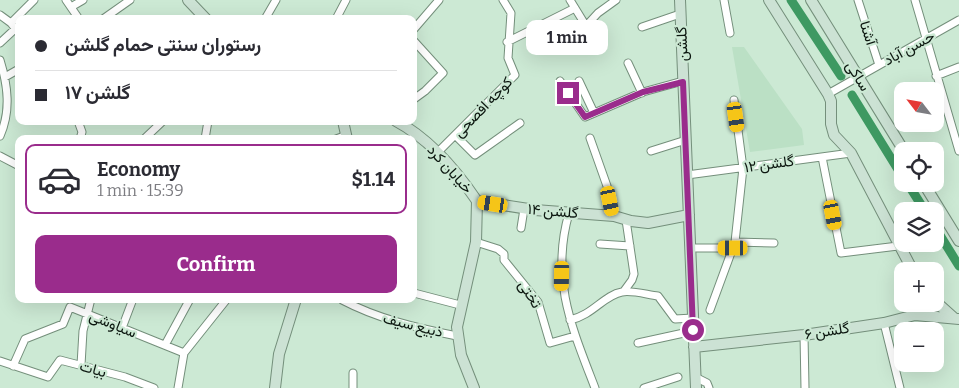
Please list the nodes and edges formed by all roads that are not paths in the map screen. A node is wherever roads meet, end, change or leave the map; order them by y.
1 (34, 0) edge
2 (83, 0) edge
3 (130, 0) edge
4 (188, 0) edge
5 (276, 0) edge
6 (346, 0) edge
7 (439, 0) edge
8 (503, 0) edge
9 (570, 0) edge
10 (616, 0) edge
11 (680, 0) edge
12 (724, 0) edge
13 (768, 0) edge
14 (811, 0) edge
15 (858, 0) edge
16 (915, 0) edge
17 (69, 3) edge
18 (575, 8) junction
19 (680, 14) junction
20 (0, 15) edge
21 (24, 15) edge
22 (76, 15) edge
23 (109, 15) edge
24 (202, 15) edge
25 (268, 15) edge
26 (338, 15) edge
27 (959, 20) edge
28 (417, 26) edge
29 (642, 27) dead end
30 (15, 28) edge
31 (730, 33) dead end
32 (926, 39) junction
33 (507, 42) junction
34 (0, 43) edge
35 (417, 44) edge
36 (0, 60) edge
37 (628, 63) dead end
38 (879, 65) junction
39 (959, 67) edge
40 (15, 72) edge
41 (936, 76) junction
42 (5, 77) junction
43 (858, 77) junction
44 (560, 81) dead end
45 (579, 81) dead end
46 (683, 82) junction
47 (642, 93) junction
48 (828, 94) junction
49 (417, 97) edge
50 (734, 100) dead end
51 (594, 113) junction
52 (520, 123) dead end
53 (159, 125) edge
54 (403, 125) edge
55 (148, 135) edge
56 (455, 135) junction
57 (0, 136) edge
58 (590, 138) dead end
59 (686, 140) junction
60 (898, 142) edge
61 (652, 151) dead end
62 (959, 151) edge
63 (438, 152) junction
64 (851, 153) junction
65 (0, 156) edge
66 (822, 157) junction
67 (15, 164) edge
68 (743, 168) junction
69 (687, 176) junction
70 (929, 192) edge
71 (477, 201) junction
72 (524, 209) junction
73 (569, 213) junction
74 (689, 215) junction
75 (614, 216) junction
76 (626, 220) junction
77 (521, 228) dead end
78 (894, 238) edge
79 (958, 238) edge
80 (476, 242) junction
81 (774, 243) dead end
82 (600, 244) dead end
83 (734, 245) junction
84 (630, 246) junction
85 (894, 247) edge
86 (690, 248) junction
87 (624, 292) junction
88 (417, 294) edge
89 (90, 303) edge
90 (131, 303) edge
91 (188, 303) edge
92 (224, 303) edge
93 (295, 303) edge
94 (347, 303) edge
95 (460, 305) junction
96 (944, 308) edge
97 (710, 310) dead end
98 (88, 314) junction
99 (693, 318) junction
100 (958, 319) edge
101 (570, 320) junction
102 (884, 323) junction
103 (122, 328) junction
104 (693, 330) junction
105 (804, 335) junction
106 (457, 336) junction
107 (575, 336) junction
108 (638, 343) dead end
109 (165, 345) junction
110 (694, 347) junction
111 (184, 353) junction
112 (0, 361) edge
113 (81, 365) junction
114 (13, 366) junction
115 (353, 373) dead end
116 (678, 377) dead end
117 (696, 383) edge
118 (154, 388) edge
119 (178, 388) edge
120 (275, 388) edge
121 (353, 388) edge
122 (474, 388) edge
123 (595, 388) edge
124 (644, 388) edge
125 (709, 388) edge
126 (805, 388) edge
127 (900, 388) edge

1 - 21 street
2 - 17 street
3 - 23 street
4 - 24 street
5 - 25 street
6 - 26 street
7 - 28 street
8 - 33 street, کوچه افصحی
9 - 18 street
10 - 18 street
11 - 19 street, گلشن
12 - 31 street
13 - 48 street
14 - 43 street, ساکی
15 - 38 street, آشنا
16 - 32 street
17 - 22 street
18 - 33 street
19 - 29 street
19 - 46 street, گلشن
20 - 30 street
27 - 32 street, حسن آباد
30 - 34 street
32 - 38 street, حسن آباد
32 - 41 street
33 - 56 street, کوچه افصحی
35 - 49 street
36 - 42 street
37 - 47 street
38 - 43 street, حسن آباد
39 - 41 street
40 - 42 street
41 - 62 street
42 - 57 street
43 - 48 street, حسن آباد
43 - 60 street, ساکی
44 - 51 street
45 - 51 street
46 - 47 street
46 - 59 street, گلشن
47 - 51 street
48 - 64 street
50 - 68 street
52 - 56 street
53 - 55 street
54 - 63 street, خیابان کرد
56 - 63 street, کوچه افصحی
58 - 75 street
59 - 61 street
59 - 69 street, گلشن
63 - 71 street, خیابان کرد
64 - 66 street, گلشن ۱۲
64 - 78 street
65 - 67 street
66 - 68 street, گلشن ۱۲
66 - 85 street
68 - 69 street, گلشن ۱۲
68 - 83 street
69 - 74 street, گلشن
70 - 79 street
71 - 72 street, گلشن ۱۴
71 - 80 street
72 - 73 street, گلشن ۱۴
72 - 77 street
73 - 75 street, گلشن ۱۴
73 - 101 street
74 - 76 street, گلشن ۱۴
74 - 86 street, گلشن
75 - 76 street, گلشن ۱۴
76 - 84 street
80 - 95 street
80 - 107 street, تختی
81 - 83 street
82 - 84 street
83 - 86 street
83 - 97 street
84 - 87 street
86 - 99 street, گلشن
87 - 99 street
87 - 101 street
88 - 95 street
89 - 98 street
90 - 103 street
91 - 109 street
92 - 111 street
93 - 120 street
94 - 106 street, ذبیع سیف
95 - 106 street
96 - 100 street
98 - 103 street, سیاوشی
98 - 113 street
98 - 114 street, سیاوشی
99 - 104 street, گلشن
100 - 102 street, گلشن ۶
101 - 107 street
102 - 105 street, گلشن ۶
102 - 127 street
103 - 109 street, سیاوشی
104 - 108 street
104 - 110 street, گلشن
105 - 110 street, گلشن ۶
105 - 126 street
106 - 122 street
107 - 123 street
109 - 111 street, سیاوشی
110 - 117 street, گلشن
111 - 119 street
112 - 114 street
113 - 114 street, بیات
113 - 118 street, بیات
115 - 121 street
116 - 124 street
117 - 125 street

